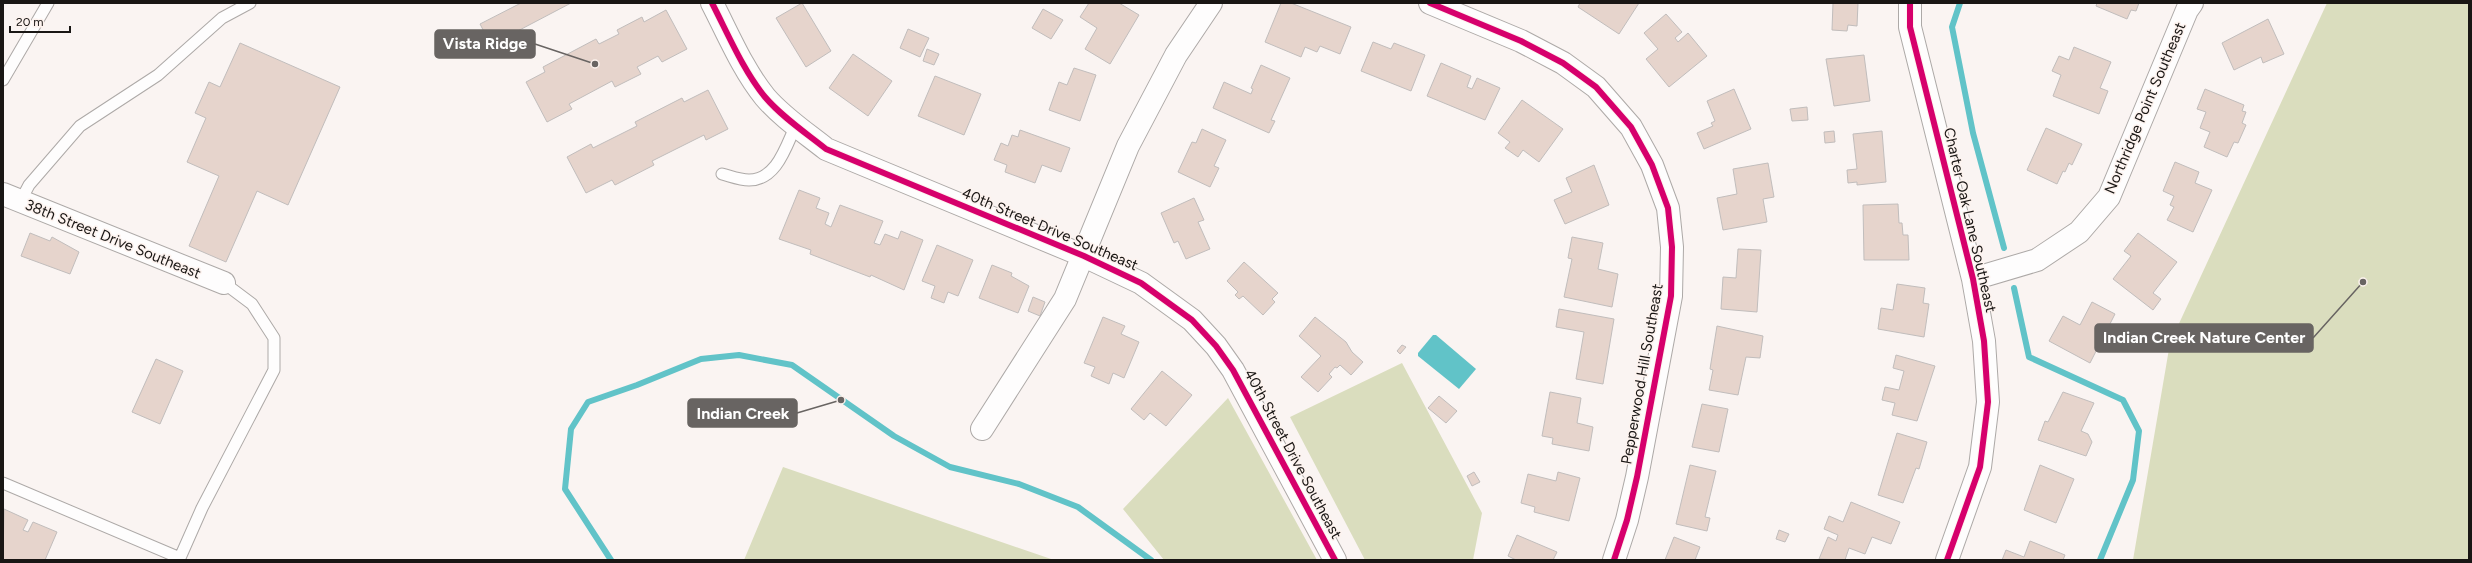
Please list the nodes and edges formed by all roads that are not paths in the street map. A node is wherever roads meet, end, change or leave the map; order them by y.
1 (48, 3) edge
2 (250, 3) edge
3 (712, 3) edge
4 (1211, 3) edge
5 (1430, 3) edge
6 (1910, 3) edge
7 (2192, 3) edge
8 (3, 80) edge
9 (796, 125) junction
10 (722, 174) dead end
11 (11, 198) edge
12 (1084, 256) junction
13 (1973, 280) junction
14 (224, 283) joint
15 (982, 429) dead end
16 (3, 483) edge
17 (180, 559) edge
18 (1335, 560) edge
19 (1614, 560) edge
20 (1948, 560) edge

1 - 8 lane
2 - 11 lane
3 - 9 street, 40th Street Drive Southeast
4 - 12 street
5 - 19 street, Pepperwood Hill Southeast
6 - 13 street, Charter Oak Lane Southeast
7 - 13 street, Northridge Point Southeast
9 - 10 lane
9 - 12 street, 40th Street Drive Southeast
11 - 14 street, 38th Street Drive Southeast
12 - 15 street
12 - 18 street, 40th Street Drive Southeast
13 - 20 street, Charter Oak Lane Southeast
14 - 17 lane
16 - 17 lane

